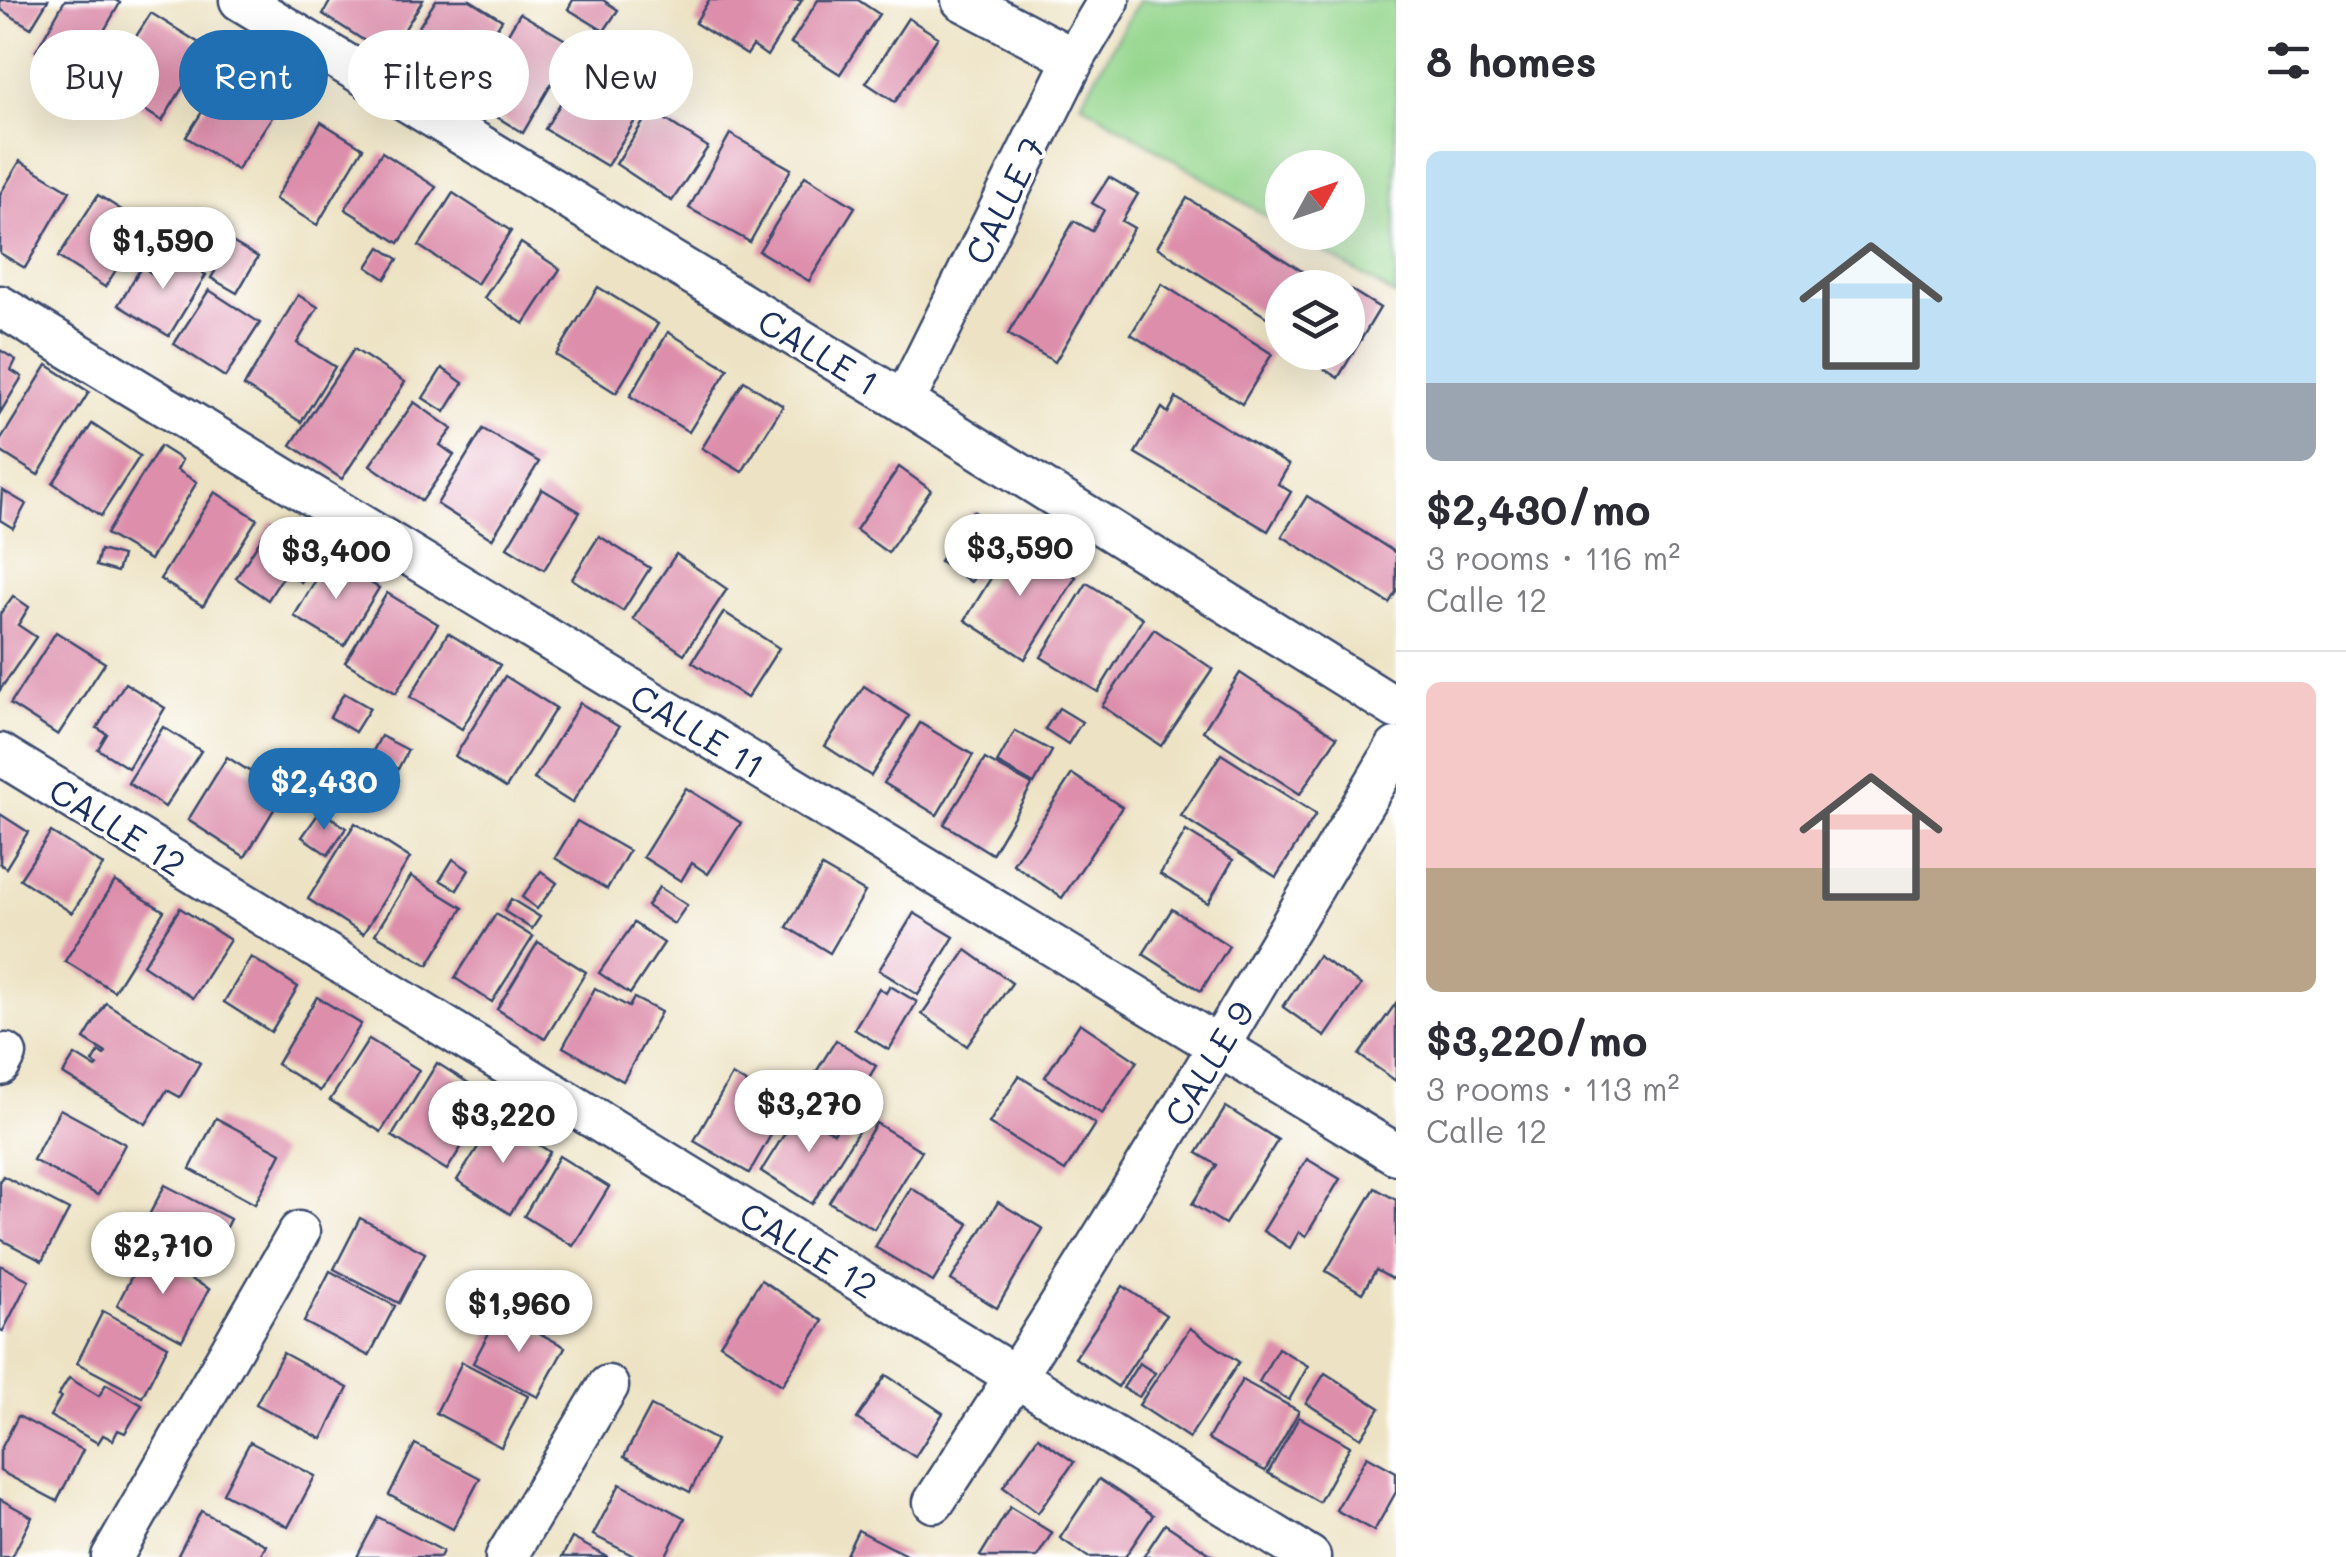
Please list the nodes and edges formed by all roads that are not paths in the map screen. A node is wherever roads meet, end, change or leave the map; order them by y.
1 (240, 0) edge
2 (962, 0) edge
3 (1109, 0) edge
4 (1074, 59) junction
5 (0, 306) edge
6 (904, 402) junction
7 (1396, 708) edge
8 (1396, 748) edge
9 (0, 754) edge
10 (1218, 1047) junction
11 (1396, 1154) edge
12 (298, 1232) dead end
13 (1017, 1377) junction
14 (608, 1386) dead end
15 (934, 1502) dead end
16 (112, 1557) edge
17 (506, 1557) edge
18 (1310, 1557) edge

1 - 6 street, CALLE 1
2 - 4 street
3 - 4 street, CALLE 7
4 - 6 street, CALLE 7
5 - 10 street, CALLE 11
6 - 7 street, CALLE 1
8 - 10 street, CALLE 9
9 - 13 street, CALLE 12
10 - 11 street, CALLE 11
10 - 13 street, CALLE 9
12 - 16 street
13 - 15 street, CALLE 9
13 - 18 street, CALLE 12
14 - 17 street

